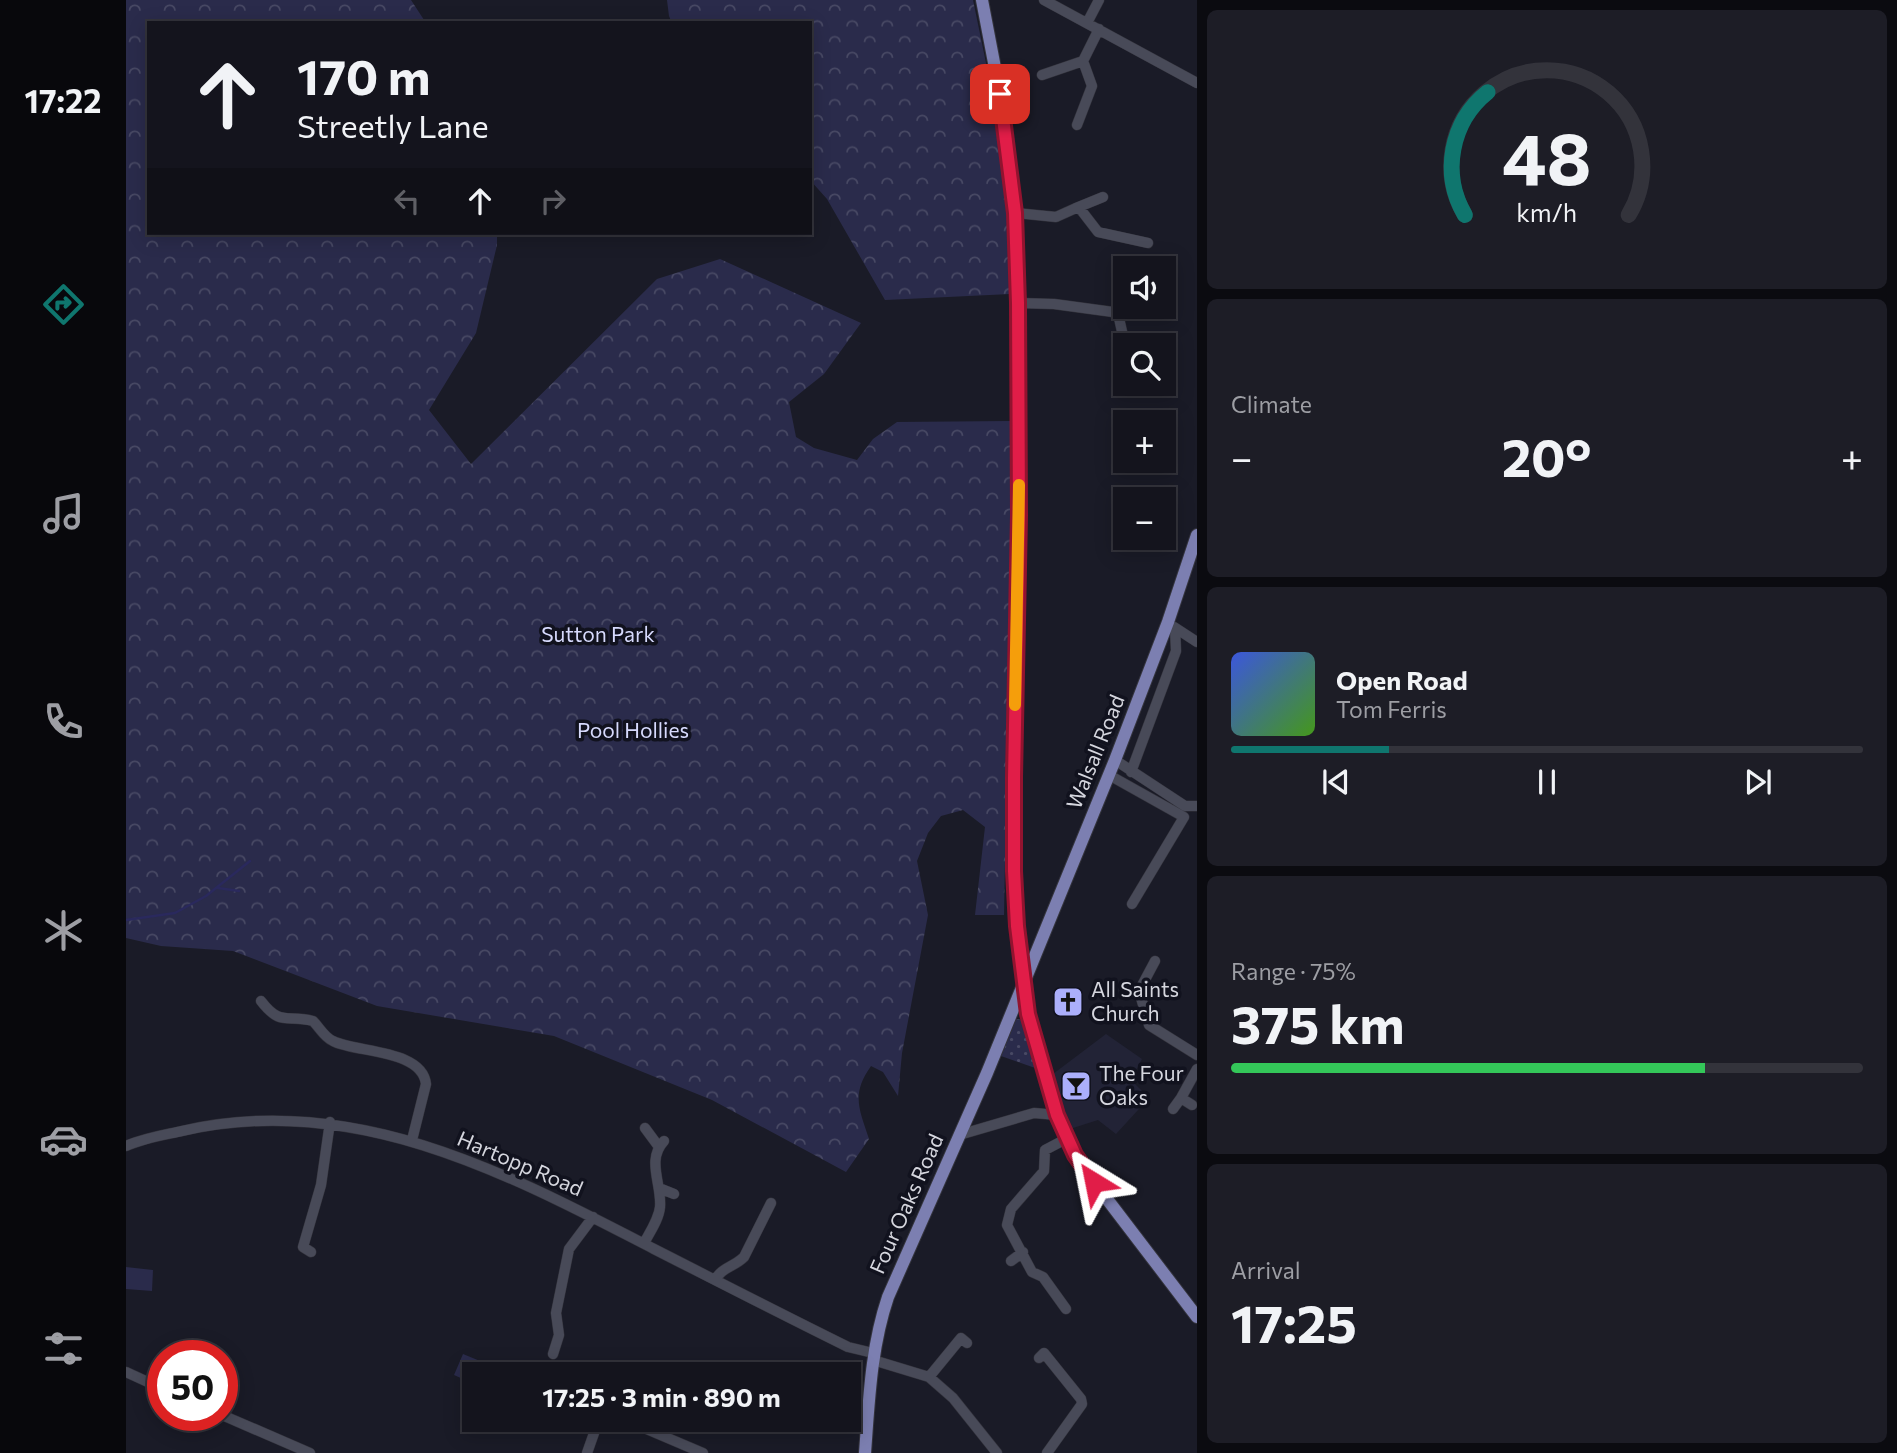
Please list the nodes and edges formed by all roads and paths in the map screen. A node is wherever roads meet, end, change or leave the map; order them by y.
1 (982, 0) edge
2 (1044, 0) edge
3 (1099, 0) edge
4 (1087, 23) junction
5 (1099, 29) junction
6 (1083, 61) junction
7 (1042, 75) dead end
8 (1197, 83) edge
9 (1077, 125) dead end
10 (1103, 197) dead end
11 (1076, 208) junction
12 (1015, 213) junction
13 (1149, 243) dead end
14 (1018, 303) junction
15 (1122, 333) edge
16 (1197, 535) edge
17 (1194, 555) edge
18 (1171, 625) junction
19 (1197, 642) edge
20 (1115, 760) junction
21 (1131, 772) junction
22 (1109, 775) junction
23 (1197, 806) edge
24 (1132, 904) dead end
25 (1020, 952) junction
26 (1035, 954) junction
27 (1155, 961) dead end
28 (1023, 981) junction
29 (1127, 991) dead end
30 (1139, 992) junction
31 (261, 1001) dead end
32 (1013, 1009) junction
33 (1028, 1014) junction
34 (1197, 1055) edge
35 (1197, 1069) edge
36 (1181, 1098) junction
37 (1192, 1105) dead end
38 (1174, 1109) dead end
39 (1057, 1115) junction
40 (330, 1122) junction
41 (645, 1128) dead end
42 (959, 1135) junction
43 (1066, 1139) junction
44 (412, 1140) junction
45 (126, 1146) edge
46 (659, 1188) junction
47 (674, 1194) dead end
48 (771, 1203) dead end
49 (593, 1217) junction
50 (644, 1244) junction
51 (311, 1252) dead end
52 (1023, 1252) junction
53 (1011, 1261) dead end
54 (715, 1280) junction
55 (1063, 1308) dead end
56 (1197, 1317) edge
57 (967, 1343) dead end
58 (553, 1354) dead end
59 (873, 1356) junction
60 (1039, 1358) dead end
61 (126, 1372) edge
62 (929, 1377) junction
63 (147, 1381) edge
64 (238, 1422) edge
65 (594, 1432) edge
66 (654, 1432) edge
67 (310, 1453) edge
68 (587, 1453) edge
69 (703, 1453) edge
70 (865, 1453) edge
71 (997, 1453) edge
72 (1048, 1453) edge

1 - 12 main road
2 - 4 street
3 - 4 street
4 - 5 street
5 - 6 street
5 - 8 street
6 - 7 street
6 - 9 street
10 - 11 street
11 - 12 street
11 - 13 street
12 - 14 main road
14 - 15 street
14 - 25 main road
16 - 17 main road, Walsall Road
17 - 18 main road, Walsall Road
18 - 19 street
18 - 20 main road, Walsall Road
18 - 21 street
20 - 21 street
20 - 22 main road, Walsall Road
21 - 23 street
22 - 24 street
22 - 26 main road, Walsall Road
25 - 26 main road
25 - 28 main road
26 - 28 main road, Walsall Road
27 - 30 street
28 - 32 main road, Four Oaks Road
28 - 33 main road
29 - 30 street
30 - 34 street
31 - 44 street
32 - 33 main road
32 - 42 main road, Four Oaks Road
33 - 39 main road
35 - 36 street
36 - 37 street
36 - 38 street
39 - 42 street
39 - 43 main road
40 - 44 street, Hartopp Road
40 - 45 street, Hartopp Road
40 - 51 street
41 - 46 street
42 - 59 main road, Four Oaks Road
43 - 52 street
43 - 56 main road
44 - 49 street, Hartopp Road
46 - 47 street
46 - 50 street
48 - 54 street
49 - 50 street, Hartopp Road
49 - 58 street
50 - 54 street, Hartopp Road
52 - 53 street
52 - 55 street
54 - 59 street, Hartopp Road
57 - 62 street
59 - 62 street, Hartopp Road
59 - 70 main road, Four Oaks Road
60 - 72 street
61 - 63 street
62 - 71 street
64 - 67 street
65 - 68 street
66 - 69 street

